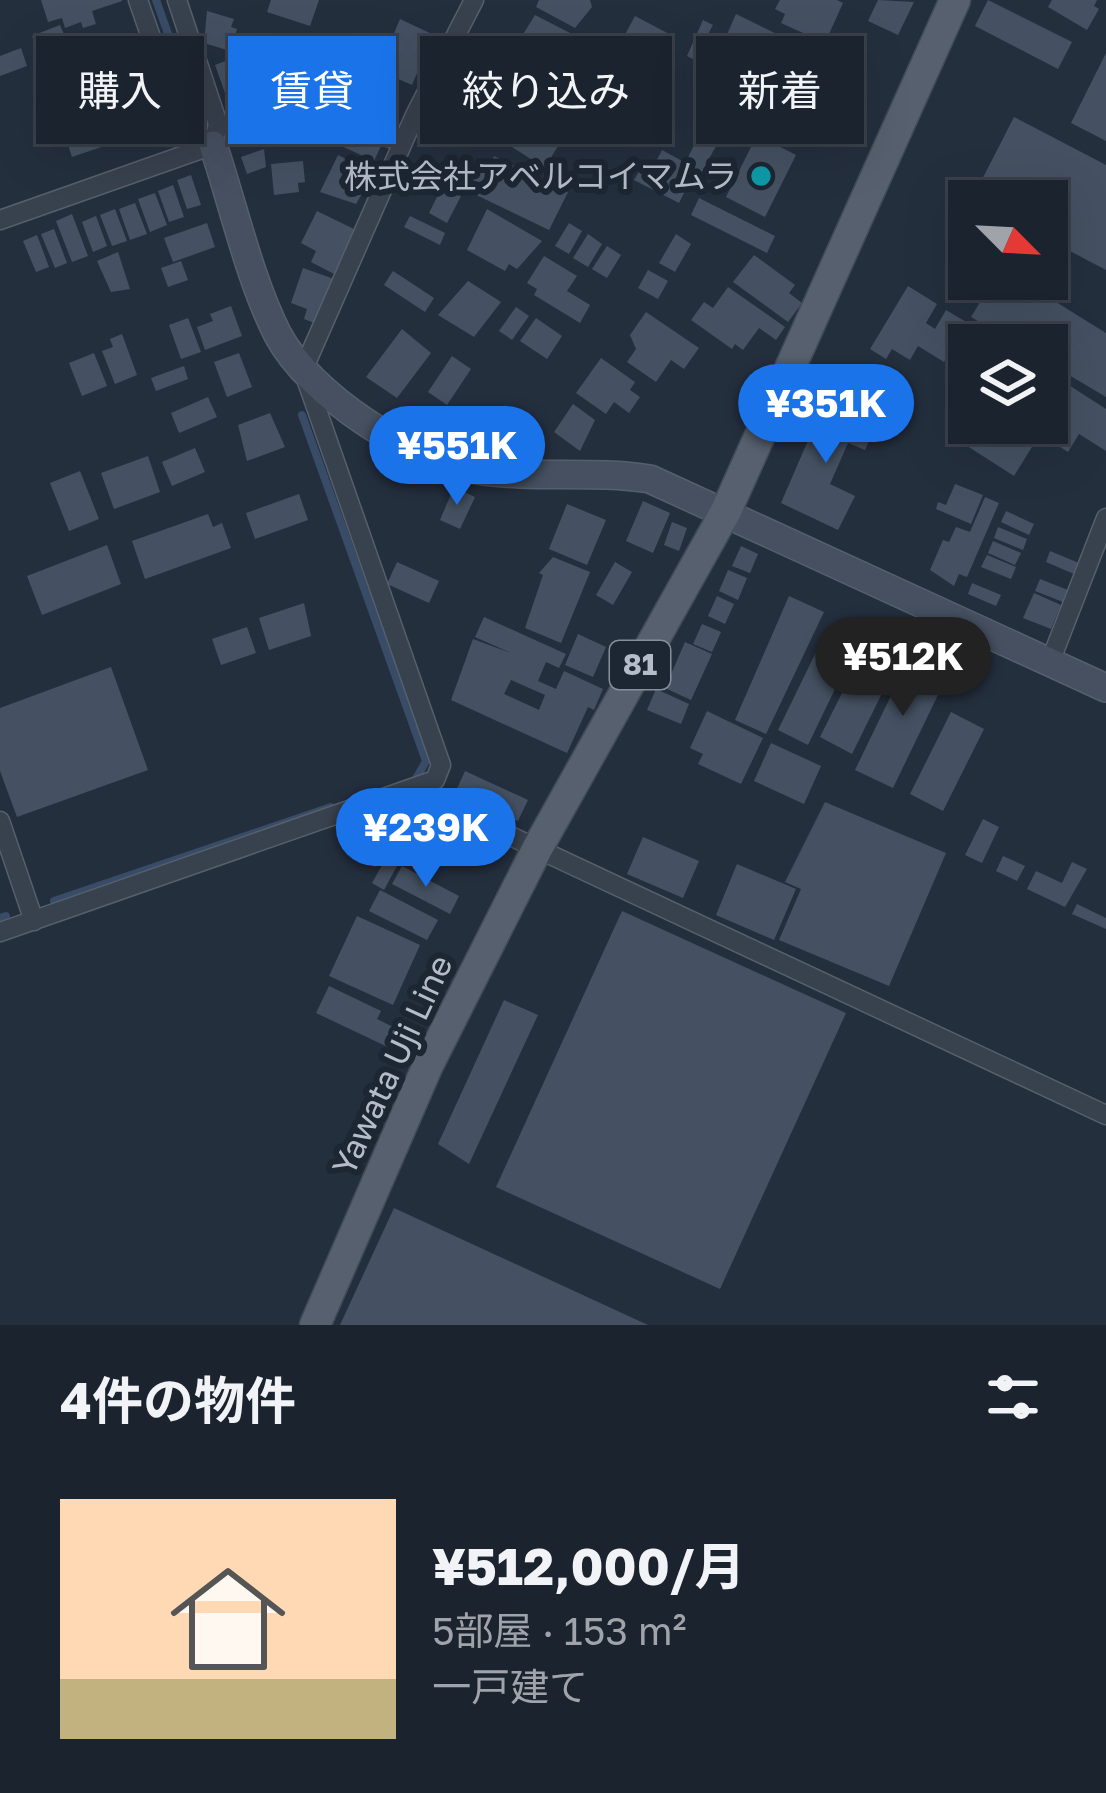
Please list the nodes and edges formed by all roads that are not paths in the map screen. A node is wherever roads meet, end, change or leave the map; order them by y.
1 (138, 0) edge
2 (177, 0) edge
3 (474, 0) edge
4 (955, 0) edge
5 (202, 148) junction
6 (0, 220) edge
7 (304, 370) junction
8 (726, 511) junction
9 (1106, 518) edge
10 (1050, 662) junction
11 (1106, 688) edge
12 (412, 790) junction
13 (0, 821) edge
14 (537, 848) junction
15 (34, 921) junction
16 (0, 932) edge
17 (1106, 1114) edge
18 (315, 1325) edge

1 - 5 street
2 - 5 street
3 - 7 street
4 - 8 main road, Yawata Uji Line / 81
5 - 6 street
5 - 7 street
7 - 8 street
7 - 12 street
8 - 10 street
8 - 14 main road, Yawata Uji Line / 81
9 - 10 street
10 - 11 street
12 - 14 street
12 - 15 street
13 - 15 street
14 - 17 street
14 - 18 main road, Yawata Uji Line / 81
15 - 16 street

